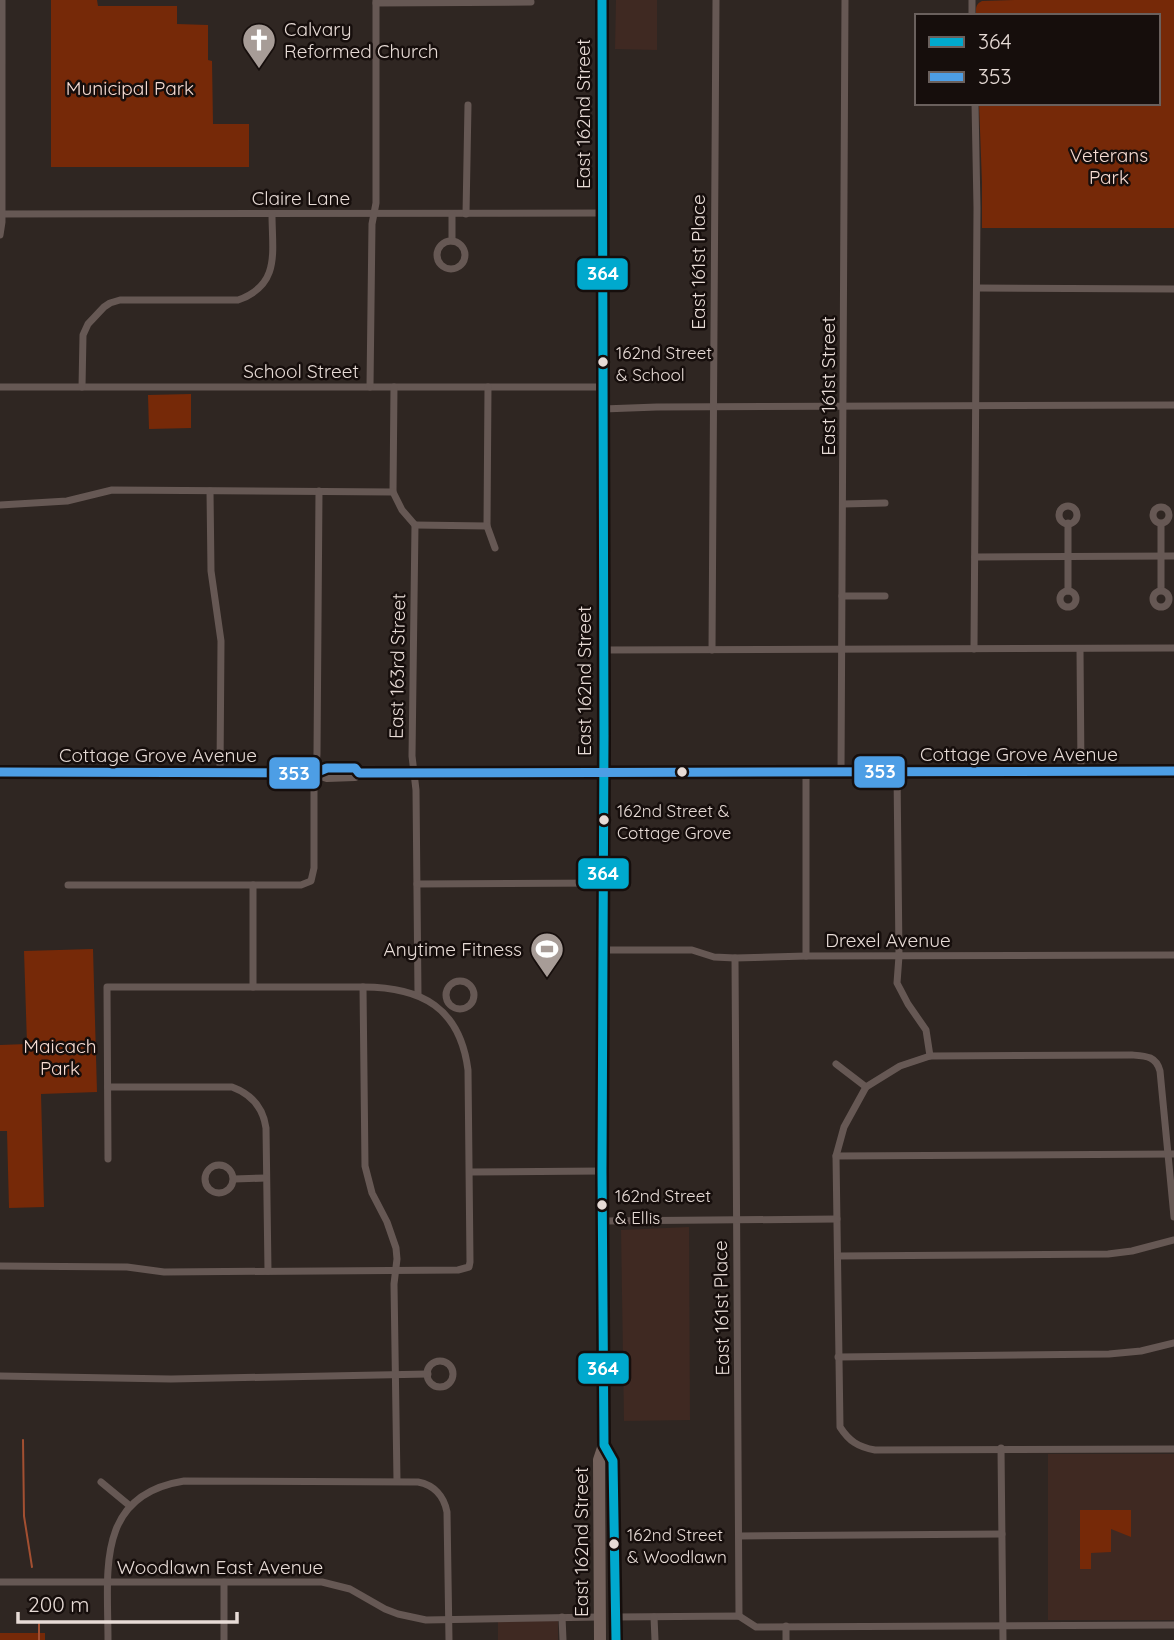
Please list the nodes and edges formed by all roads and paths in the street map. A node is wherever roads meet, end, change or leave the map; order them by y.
1 (2, 0) edge
2 (602, 0) edge
3 (716, 0) edge
4 (845, 0) edge
5 (376, 1) edge
6 (531, 2) edge
7 (468, 105) dead end
8 (975, 105) edge
9 (602, 213) junction
10 (1, 214) edge
11 (272, 214) junction
12 (373, 214) junction
13 (452, 214) junction
14 (466, 214) junction
15 (0, 235) edge
16 (452, 241) dead end
17 (977, 288) junction
18 (1174, 289) edge
19 (0, 387) edge
20 (82, 387) junction
21 (370, 387) junction
22 (394, 387) junction
23 (488, 387) junction
24 (603, 387) junction
25 (1174, 405) edge
26 (976, 406) junction
27 (713, 407) junction
28 (844, 407) junction
29 (603, 409) junction
30 (210, 491) junction
31 (318, 491) junction
32 (393, 492) junction
33 (885, 503) dead end
34 (843, 504) junction
35 (0, 505) edge
36 (1069, 523) dead end
37 (1161, 524) dead end
38 (415, 525) junction
39 (487, 526) junction
40 (495, 548) dead end
41 (1161, 556) junction
42 (1174, 556) edge
43 (975, 557) junction
44 (1068, 557) junction
45 (1161, 590) dead end
46 (1068, 591) dead end
47 (842, 596) junction
48 (885, 596) dead end
49 (1174, 648) edge
50 (974, 649) junction
51 (1080, 649) junction
52 (603, 650) junction
53 (712, 650) junction
54 (842, 650) junction
55 (1081, 771) junction
56 (1174, 771) edge
57 (0, 772) edge
58 (220, 772) junction
59 (604, 772) junction
60 (806, 772) junction
61 (841, 772) junction
62 (897, 772) junction
63 (315, 773) junction
64 (414, 773) junction
65 (603, 883) junction
66 (416, 884) junction
67 (68, 885) dead end
68 (253, 885) junction
69 (603, 950) junction
70 (806, 956) junction
71 (899, 956) junction
72 (1174, 956) edge
73 (735, 958) junction
74 (253, 986) junction
75 (363, 986) junction
76 (418, 995) junction
77 (450, 1004) dead end
78 (443, 1012) junction
79 (930, 1056) junction
80 (836, 1064) dead end
81 (108, 1087) junction
82 (866, 1087) junction
83 (1170, 1154) edge
84 (836, 1156) junction
85 (108, 1159) dead end
86 (602, 1171) junction
87 (470, 1172) junction
88 (266, 1178) junction
89 (234, 1179) junction
90 (1174, 1217) edge
91 (837, 1219) junction
92 (736, 1220) junction
93 (603, 1222) junction
94 (1174, 1240) edge
95 (838, 1256) junction
96 (0, 1266) edge
97 (268, 1271) junction
98 (396, 1271) junction
99 (1174, 1343) edge
100 (838, 1357) junction
101 (428, 1374) dead end
102 (396, 1375) junction
103 (0, 1376) edge
104 (604, 1445) junction
105 (1002, 1448) junction
106 (1174, 1449) edge
107 (397, 1481) junction
108 (102, 1482) dead end
109 (130, 1506) junction
110 (1002, 1534) junction
111 (739, 1536) junction
112 (0, 1582) edge
113 (107, 1582) junction
114 (224, 1582) junction
115 (739, 1616) junction
116 (600, 1617) junction
117 (616, 1617) junction
118 (654, 1617) junction
119 (562, 1618) junction
120 (449, 1620) junction
121 (1174, 1625) edge
122 (786, 1626) junction
123 (1003, 1626) junction
124 (108, 1640) edge
125 (225, 1640) edge
126 (449, 1640) edge
127 (563, 1640) edge
128 (600, 1640) edge
129 (616, 1640) edge
130 (654, 1640) edge
131 (786, 1640) edge
132 (1003, 1640) edge

1 - 10 street
2 - 9 main road, East 162nd Street
3 - 27 street, East 161st Place
4 - 28 street, East 161st Street
5 - 6 street
5 - 12 street
7 - 14 street
8 - 17 street
9 - 14 street, Claire Lane
9 - 24 main road, East 162nd Street
10 - 11 street, Claire Lane
10 - 15 street
11 - 12 street, Claire Lane
11 - 20 street
12 - 13 street, Claire Lane
12 - 21 street
13 - 14 street, Claire Lane
13 - 16 street
17 - 18 street
17 - 26 street
19 - 20 street, School Street
20 - 21 street, School Street
21 - 22 street, School Street
22 - 23 street, School Street
22 - 32 street
23 - 24 street, School Street
23 - 39 street
24 - 29 main road, East 162nd Street
25 - 26 street
26 - 28 street
26 - 43 street
27 - 28 street
27 - 29 street
27 - 53 street, East 161st Place
28 - 34 street, East 161st Street
29 - 52 main road, East 162nd Street
30 - 31 street
30 - 35 street
30 - 58 street
31 - 32 street
31 - 63 street
32 - 38 street
33 - 34 street
34 - 47 street, East 161st Street
36 - 44 street
37 - 41 street
38 - 39 street
38 - 64 street, East 163rd Street
39 - 40 street
41 - 42 street
41 - 44 street
41 - 45 street
43 - 44 street
43 - 50 street
44 - 46 street
47 - 48 street
47 - 54 street, East 161st Street
49 - 51 street
50 - 51 street
50 - 54 street
51 - 55 street
52 - 53 street
52 - 59 main road, East 162nd Street
53 - 54 street
54 - 61 street, East 161st Street
55 - 56 street, Cottage Grove Avenue
55 - 62 street, Cottage Grove Avenue
57 - 58 street, Cottage Grove Avenue
58 - 63 street, Cottage Grove Avenue
59 - 60 street, Cottage Grove Avenue
59 - 64 street, Cottage Grove Avenue
59 - 65 main road, East 162nd Street
60 - 61 street, Cottage Grove Avenue
60 - 70 street
61 - 62 street, Cottage Grove Avenue
62 - 71 street
63 - 64 street, Cottage Grove Avenue
63 - 68 street
64 - 66 street, East 163rd Street
65 - 66 street
65 - 69 main road, East 162nd Street
66 - 76 street, East 163rd Street
67 - 68 street
68 - 74 street
69 - 73 street, Drexel Avenue
69 - 86 main road, East 162nd Street
70 - 71 street, Drexel Avenue
70 - 73 street, Drexel Avenue
71 - 72 street, Drexel Avenue
71 - 79 street
73 - 92 street, East 161st Place
74 - 75 street
74 - 81 street
75 - 76 street
75 - 98 street
76 - 78 street
77 - 78 street
78 - 87 street
79 - 82 street
79 - 83 street
80 - 82 street
81 - 85 street
81 - 88 street
82 - 84 street
83 - 84 street
83 - 90 street
84 - 91 street
86 - 87 street
86 - 93 main road, East 162nd Street
87 - 98 street
88 - 89 street
88 - 97 street
89 - 89 street
91 - 92 street
91 - 95 street
92 - 93 street
92 - 111 street, East 161st Place
93 - 104 main road, East 162nd Street
94 - 95 street
95 - 100 street
96 - 97 street
97 - 98 street
98 - 102 street
99 - 100 street
100 - 105 street
101 - 102 street
102 - 103 street
102 - 107 street
104 - 116 main road, East 162nd Street
104 - 117 main road, East 162nd Street
105 - 106 street
105 - 110 street
107 - 109 street
107 - 120 street
108 - 109 street
109 - 113 street
110 - 111 street
110 - 123 street
111 - 115 street, East 161st Place
112 - 113 street, Woodlawn East Avenue
113 - 114 street, Woodlawn East Avenue
113 - 124 street
114 - 120 street, Woodlawn East Avenue
114 - 125 street
115 - 118 street
115 - 122 street
116 - 117 main road
116 - 119 street, Woodlawn East Avenue
116 - 128 main road, East 162nd Street
117 - 118 street
117 - 129 main road, East 162nd Street
118 - 130 street
119 - 120 street, Woodlawn East Avenue
119 - 127 street
120 - 126 street
121 - 123 street
122 - 123 street
122 - 131 street
123 - 132 street

